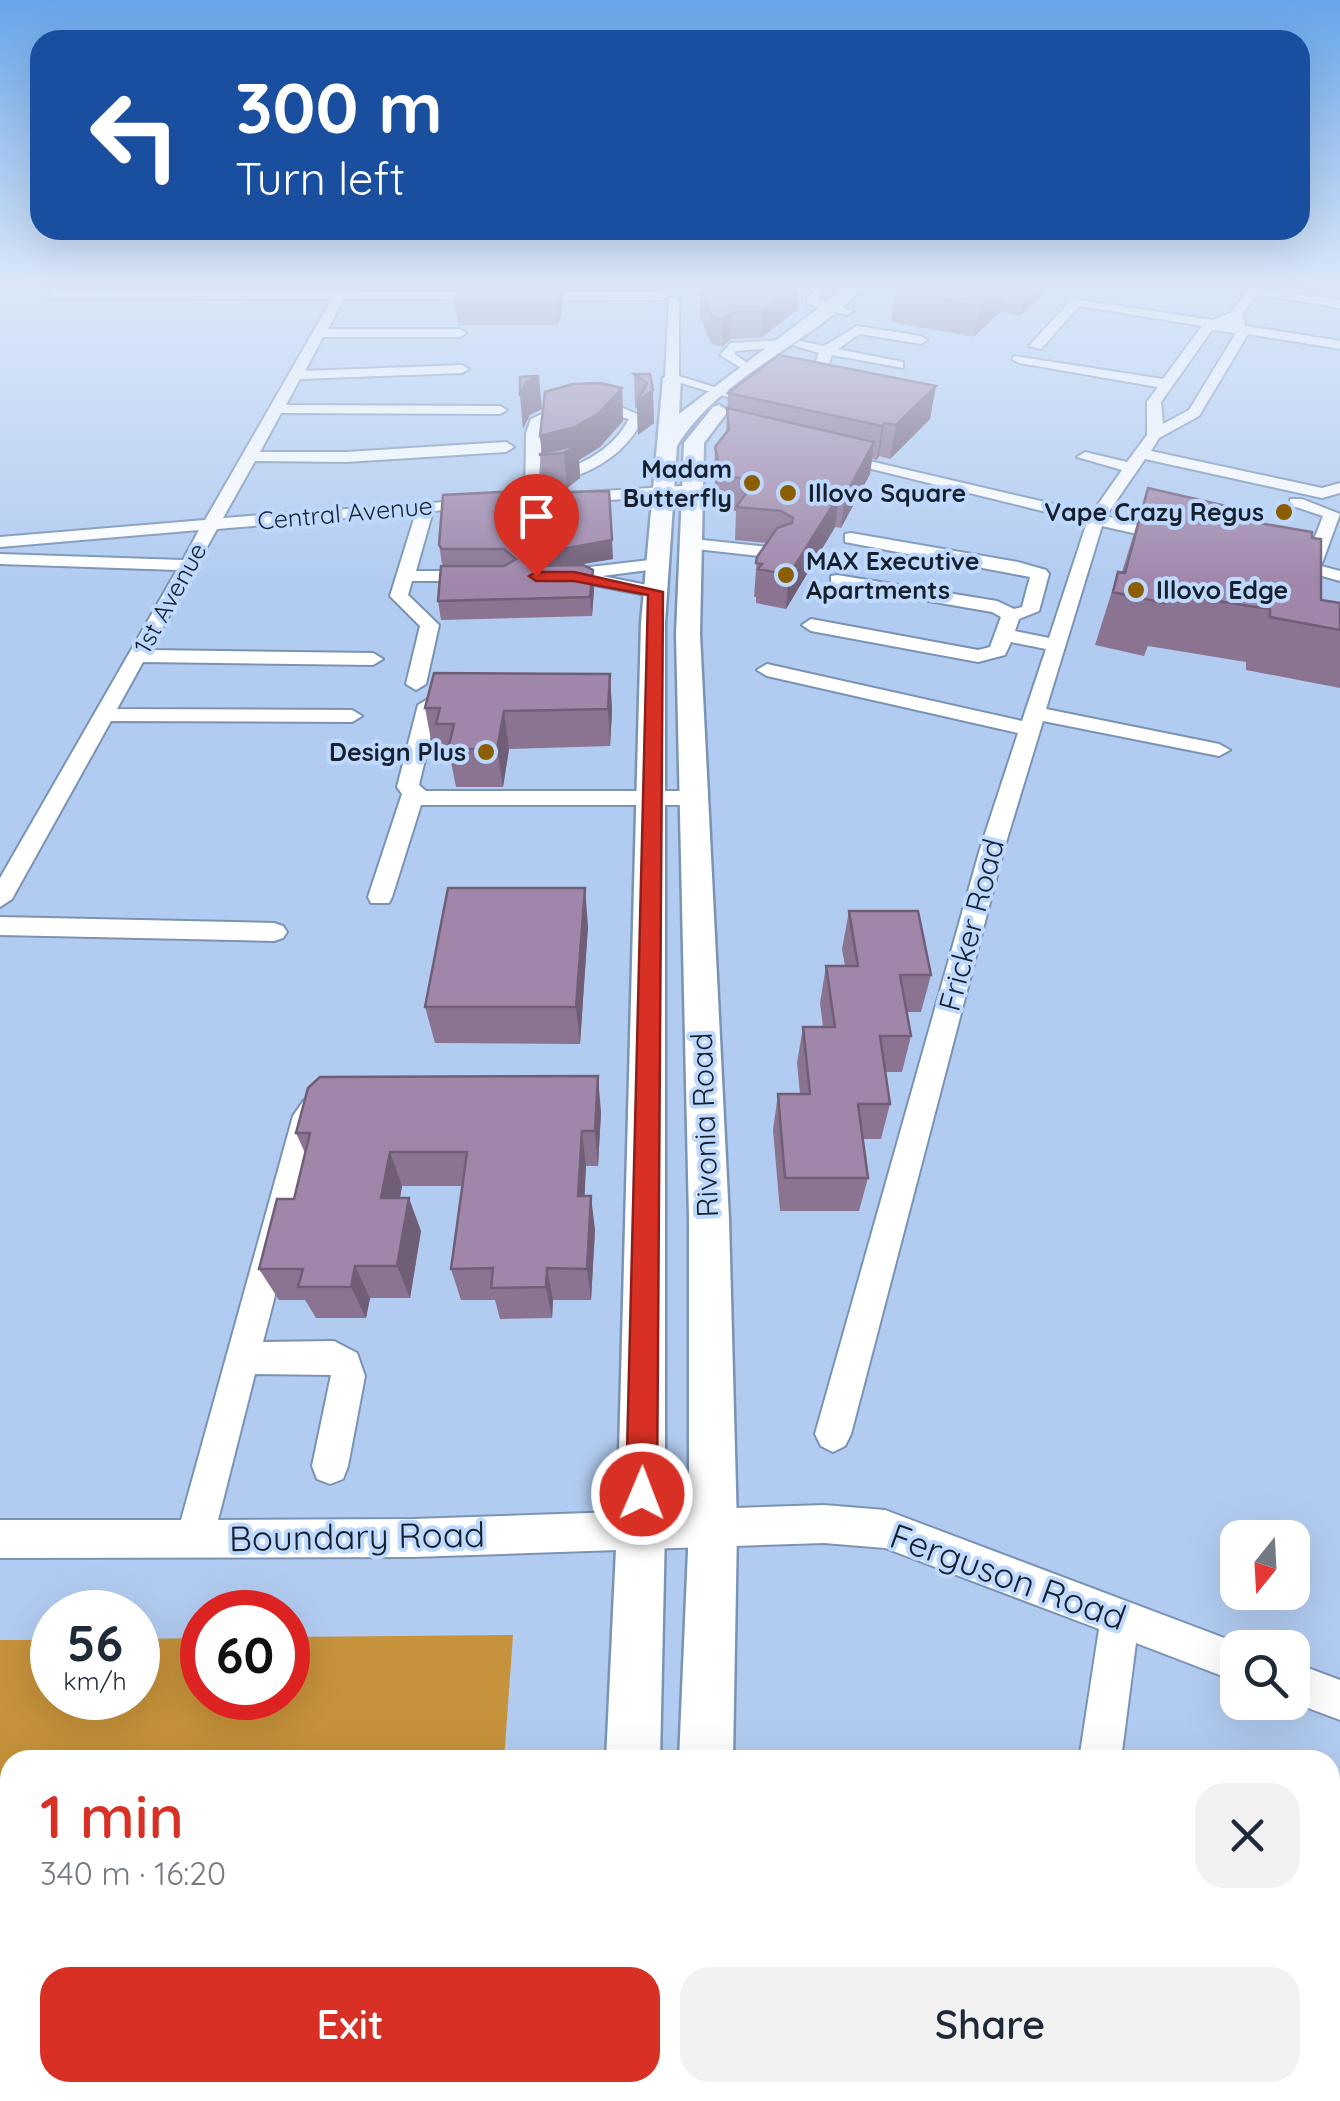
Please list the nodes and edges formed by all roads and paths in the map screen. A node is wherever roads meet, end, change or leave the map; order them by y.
1 (290, 386) edge
2 (671, 386) edge
3 (696, 386) edge
4 (731, 386) edge
5 (735, 386) edge
6 (1165, 386) edge
7 (1210, 386) edge
8 (723, 395) junction
9 (277, 408) junction
10 (500, 410) dead end
11 (1154, 435) junction
12 (667, 446) junction
13 (506, 447) dead end
14 (815, 454) edge
15 (1087, 454) dead end
16 (250, 456) junction
17 (1136, 461) junction
18 (696, 484) junction
19 (665, 485) junction
20 (531, 487) junction
21 (1340, 488) edge
22 (1264, 496) dead end
23 (493, 500) edge
24 (426, 507) junction
25 (1096, 519) junction
26 (212, 524) junction
27 (851, 538) dead end
28 (1186, 540) edge
29 (0, 542) edge
30 (693, 544) junction
31 (778, 553) edge
32 (0, 559) edge
33 (1275, 561) edge
34 (188, 565) junction
35 (1311, 570) junction
36 (405, 576) junction
37 (489, 576) edge
38 (536, 576) edge
39 (574, 576) junction
40 (1340, 576) edge
41 (657, 578) junction
42 (837, 580) dead end
43 (1011, 615) junction
44 (812, 624) dead end
45 (1005, 636) junction
46 (1056, 644) junction
47 (137, 656) junction
48 (373, 658) dead end
49 (767, 670) dead end
50 (416, 684) dead end
51 (428, 705) edge
52 (104, 715) junction
53 (352, 716) dead end
54 (1032, 721) junction
55 (1220, 750) dead end
56 (413, 796) junction
57 (673, 798) junction
58 (380, 897) dead end
59 (0, 899) edge
60 (0, 926) edge
61 (274, 932) dead end
62 (349, 1096) edge
63 (241, 1358) junction
64 (833, 1434) dead end
65 (330, 1466) dead end
66 (713, 1527) junction
67 (641, 1528) junction
68 (194, 1538) junction
69 (0, 1539) edge
70 (1120, 1618) junction
71 (1220, 1655) edge
72 (1310, 1689) edge
73 (1340, 1700) edge
74 (632, 1750) edge
75 (706, 1750) edge
76 (1101, 1750) edge

1 - 9 street, 1st Avenue
2 - 12 main road, Rivonia Road
3 - 8 street
4 - 8 main road
5 - 8 main road
6 - 11 street, Fricker Road
7 - 11 street, Fricker Road
8 - 12 main road
8 - 18 main road, Rivonia Road
9 - 10 street
9 - 16 street, 1st Avenue
11 - 17 street, Fricker Road
12 - 19 main road, Rivonia Road
13 - 16 street
14 - 25 street
15 - 17 street
16 - 26 street, 1st Avenue
17 - 21 street
17 - 25 street, Fricker Road
18 - 19 street
18 - 30 main road, Rivonia Road
19 - 20 street
19 - 41 main road, Rivonia Road
20 - 20 street
22 - 35 street
23 - 24 street, Central Avenue
24 - 26 street, Central Avenue
24 - 36 street
25 - 28 street
25 - 46 street, Fricker Road
26 - 29 street, Central Avenue
26 - 34 street, 1st Avenue
27 - 43 street
30 - 31 street
30 - 57 main road, Rivonia Road
32 - 34 street
33 - 35 street
34 - 47 street, 1st Avenue
35 - 40 street
36 - 37 street
36 - 50 street
38 - 39 street
39 - 41 street
39 - 41 street
41 - 57 main road, Rivonia Road
42 - 43 street
43 - 45 street
44 - 45 street
45 - 46 street
46 - 54 street, Fricker Road
47 - 48 street
47 - 52 street, 1st Avenue
49 - 54 street
51 - 56 street
52 - 53 street
52 - 59 street, 1st Avenue
54 - 55 street
54 - 64 street, Fricker Road
56 - 57 street
56 - 58 street
57 - 66 main road, Rivonia Road
57 - 67 main road, Rivonia Road
60 - 61 street
62 - 63 street
63 - 65 street
63 - 68 street
66 - 67 street, Boundary Road
66 - 70 street, Ferguson Road
66 - 75 main road, Rivonia Road
67 - 68 street, Boundary Road
67 - 74 main road, Rivonia Road
68 - 69 street, Boundary Road
70 - 71 street, Ferguson Road
70 - 76 street
72 - 73 street

